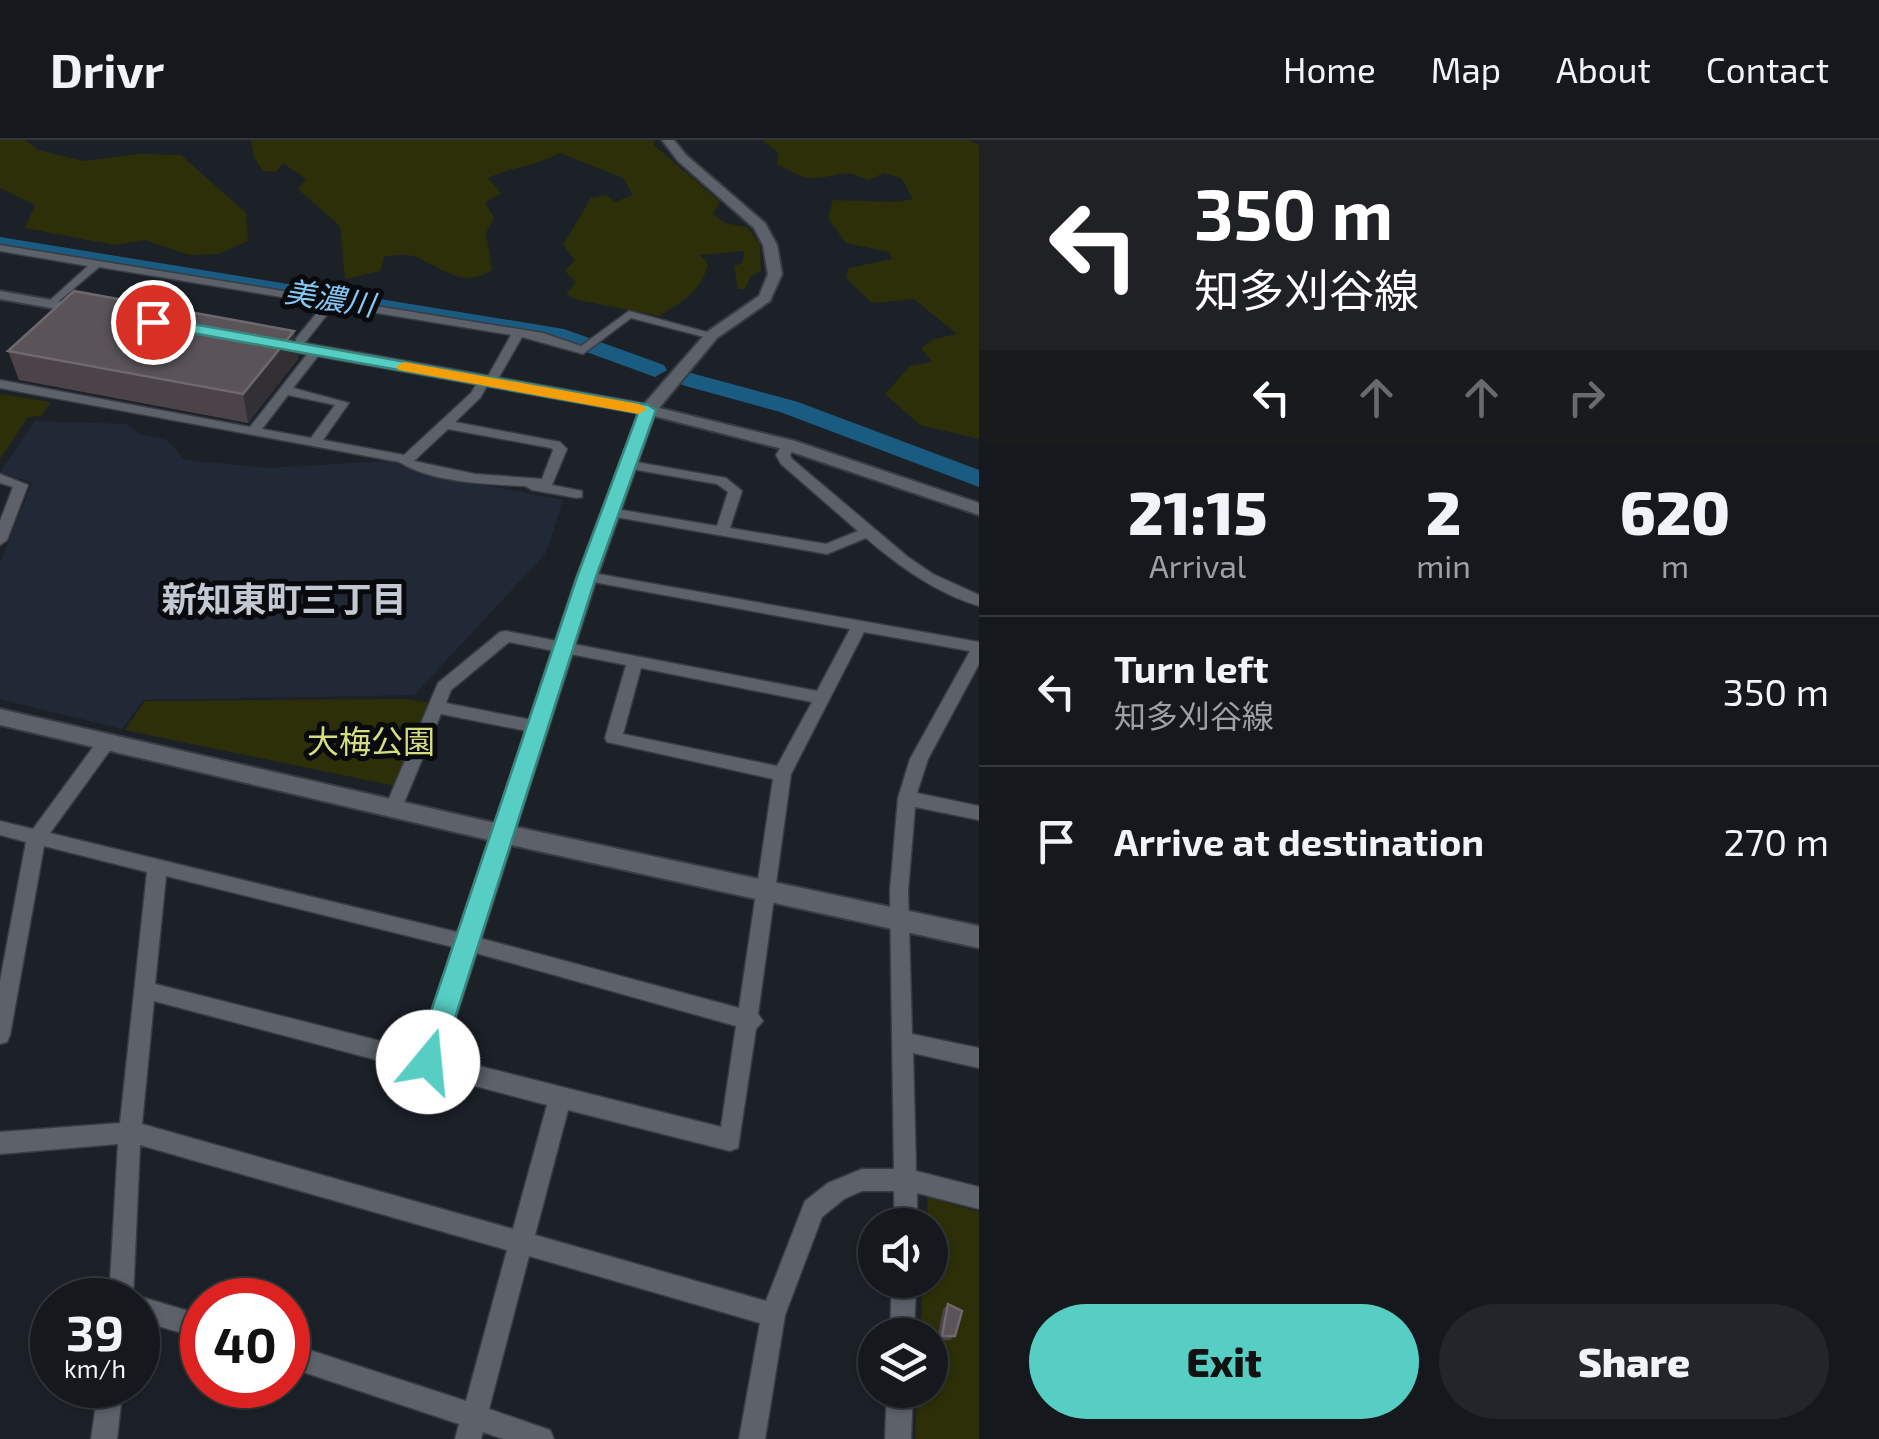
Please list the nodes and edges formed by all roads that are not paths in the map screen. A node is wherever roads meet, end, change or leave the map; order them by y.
1 (668, 140) edge
2 (0, 248) edge
3 (96, 264) junction
4 (0, 294) edge
5 (331, 302) junction
6 (52, 304) junction
7 (82, 309) junction
8 (102, 313) edge
9 (68, 322) edge
10 (518, 334) junction
11 (712, 334) junction
12 (256, 340) edge
13 (296, 347) junction
14 (316, 351) junction
15 (14, 372) edge
16 (487, 382) junction
17 (0, 384) edge
18 (284, 390) junction
19 (648, 410) junction
20 (444, 424) junction
21 (252, 432) junction
22 (314, 443) junction
23 (789, 445) junction
24 (407, 460) junction
25 (625, 464) junction
26 (0, 478) edge
27 (520, 481) junction
28 (577, 494) dead end
29 (979, 508) edge
30 (610, 512) junction
31 (722, 531) junction
32 (870, 531) junction
33 (0, 540) edge
34 (587, 577) junction
35 (979, 602) edge
36 (860, 625) junction
37 (979, 648) edge
38 (563, 649) junction
39 (635, 663) junction
40 (822, 698) junction
41 (438, 707) junction
42 (0, 717) edge
43 (537, 727) junction
44 (105, 744) junction
45 (782, 774) junction
46 (907, 798) junction
47 (393, 810) junction
48 (979, 813) edge
49 (0, 828) edge
50 (500, 834) junction
51 (36, 839) junction
52 (157, 869) junction
53 (764, 888) junction
54 (902, 920) junction
55 (979, 937) edge
56 (465, 942) junction
57 (144, 990) junction
58 (752, 1020) junction
59 (0, 1035) edge
60 (902, 1040) junction
61 (979, 1058) edge
62 (428, 1062) junction
63 (560, 1098) junction
64 (130, 1133) junction
65 (0, 1143) edge
66 (908, 1180) junction
67 (979, 1198) edge
68 (907, 1208) edge
69 (520, 1244) junction
70 (122, 1278) edge
71 (772, 1316) junction
72 (310, 1364) edge
73 (108, 1408) edge
74 (899, 1408) edge
75 (471, 1427) edge
76 (104, 1439) edge
77 (541, 1439) edge
78 (752, 1439) edge
79 (898, 1439) edge

1 - 11 street
2 - 3 street
3 - 5 street
3 - 6 street
4 - 6 street
5 - 10 street
5 - 13 street
6 - 7 street
7 - 8 street
7 - 9 street
10 - 11 street
10 - 16 street
11 - 19 street
12 - 13 street
13 - 14 street
14 - 16 street
14 - 18 street
15 - 17 street
16 - 19 street
16 - 20 street
17 - 21 street
18 - 21 street
18 - 22 street
19 - 23 street
19 - 25 street
20 - 24 street
20 - 27 street
21 - 22 street
22 - 24 street
23 - 29 street
23 - 32 street
24 - 27 street
25 - 30 street
25 - 31 street
26 - 33 street
27 - 28 street
30 - 31 street
30 - 34 street
31 - 32 street
32 - 35 street
34 - 36 street
34 - 38 street
36 - 37 street
36 - 40 street
37 - 46 street
38 - 39 street
38 - 41 street
38 - 43 street
39 - 40 street
39 - 45 street
40 - 45 street
41 - 43 street
41 - 47 street
42 - 44 street
43 - 50 street
44 - 47 street
44 - 51 street
45 - 53 street
46 - 48 street
46 - 54 street
47 - 50 street
49 - 51 street
50 - 53 street
50 - 56 street
51 - 52 street
51 - 59 street
52 - 56 street
52 - 57 street
53 - 54 street
53 - 58 street
54 - 55 street
54 - 60 street
56 - 58 street
56 - 62 street
57 - 62 street
57 - 64 street
58 - 63 street
60 - 61 street
60 - 66 street
62 - 63 street
63 - 69 street
64 - 65 street
64 - 69 street
64 - 70 street
66 - 67 street
66 - 68 street
66 - 71 street
69 - 71 street
69 - 75 street
71 - 78 street
72 - 75 street
73 - 76 street
74 - 79 street
75 - 77 street

